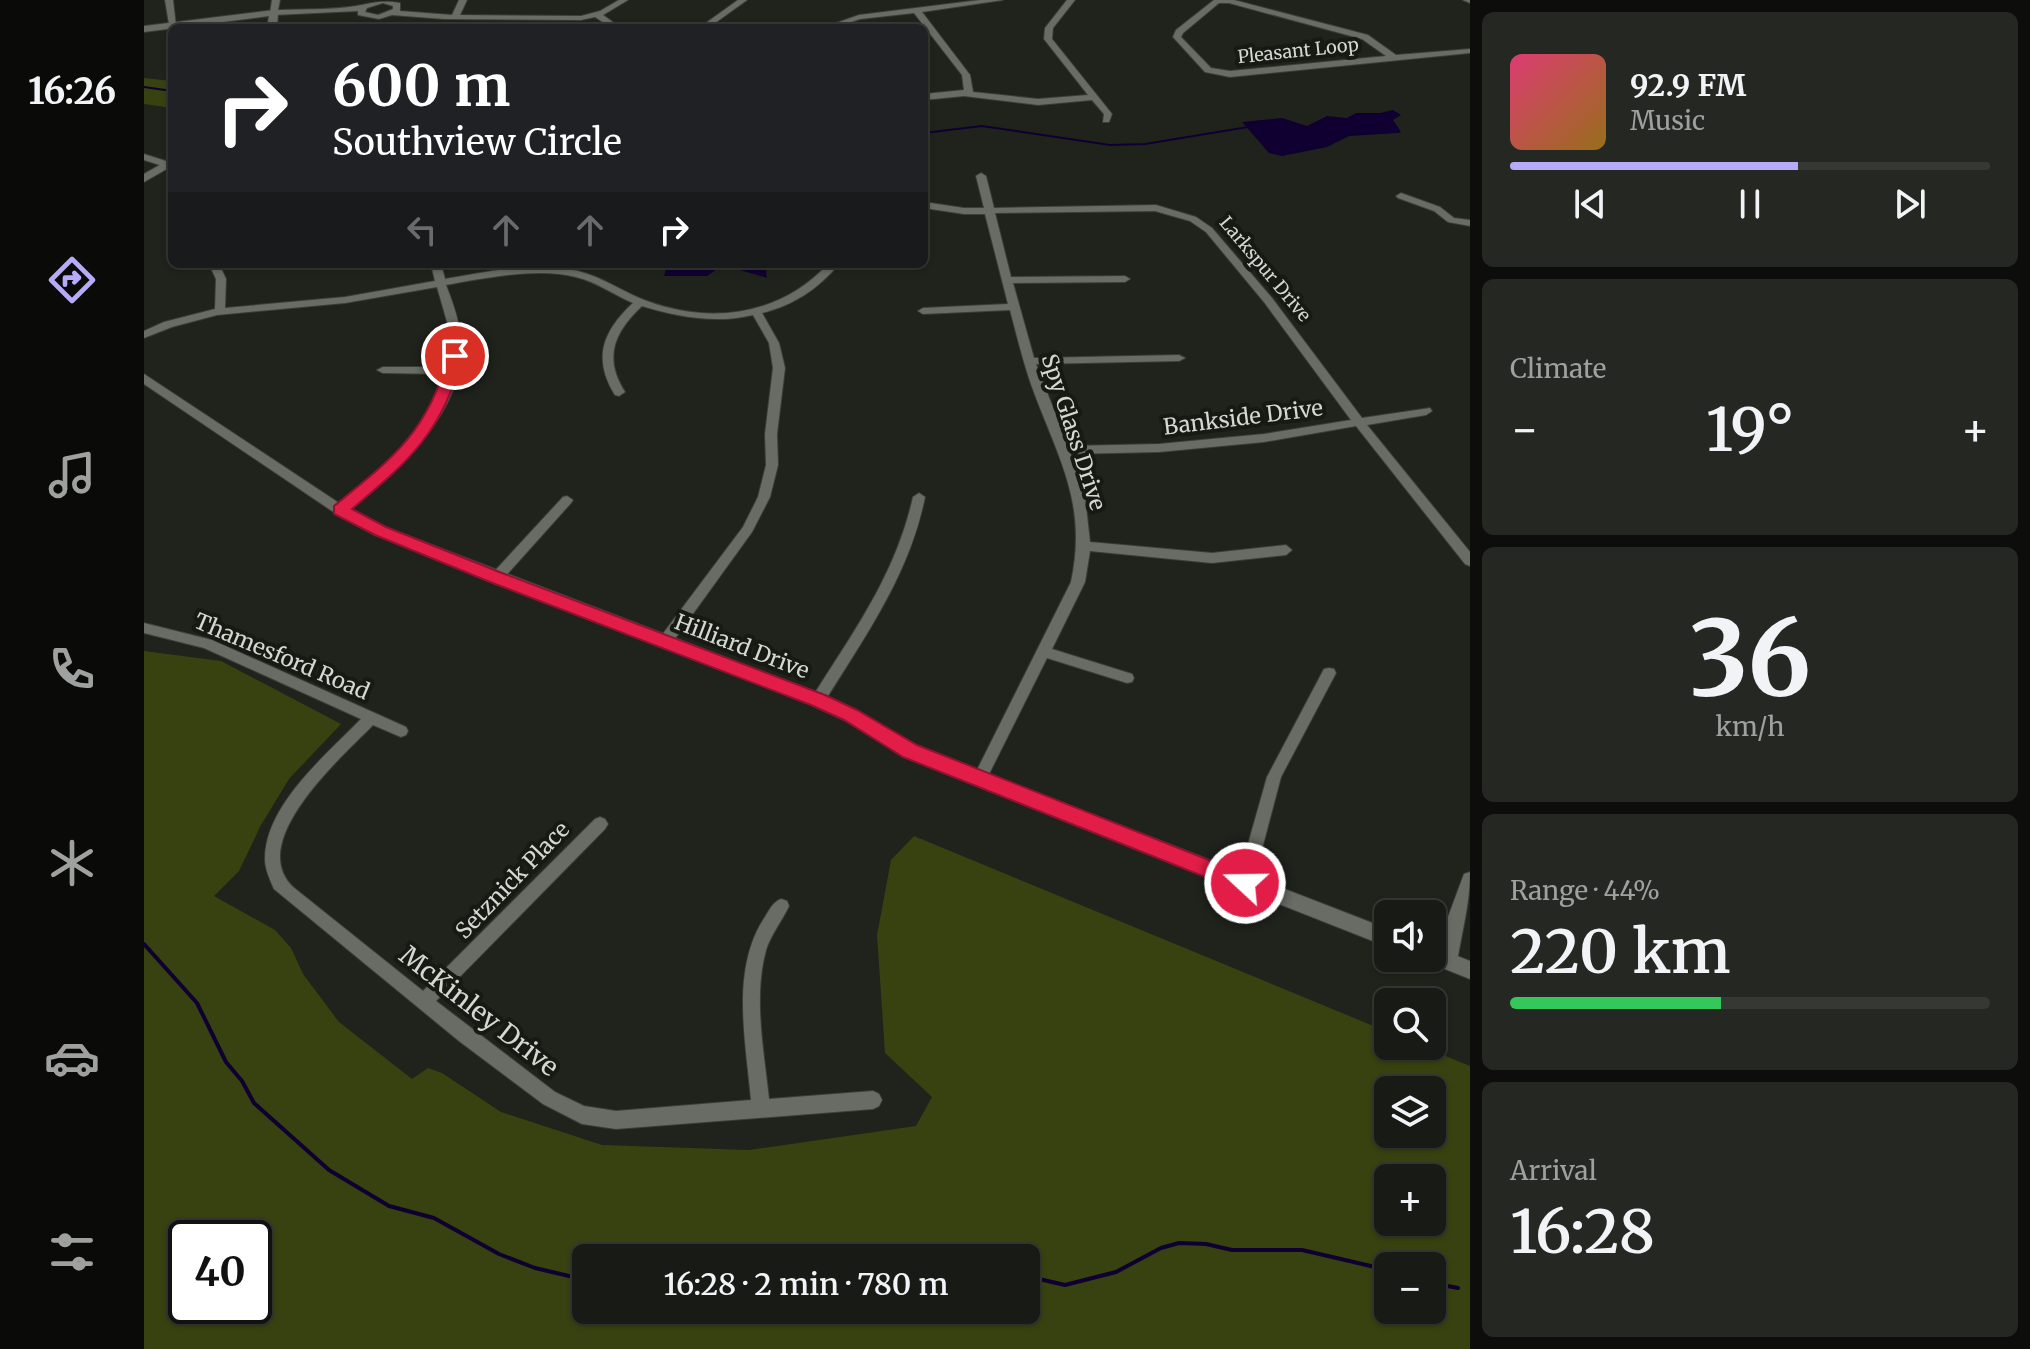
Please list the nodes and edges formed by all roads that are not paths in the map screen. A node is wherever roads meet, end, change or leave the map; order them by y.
1 (169, 0) edge
2 (276, 0) edge
3 (463, 0) edge
4 (624, 0) edge
5 (743, 0) edge
6 (999, 0) edge
7 (1071, 0) edge
8 (383, 1) edge
9 (362, 8) junction
10 (917, 11) junction
11 (274, 13) junction
12 (394, 13) junction
13 (597, 15) junction
14 (374, 17) junction
15 (455, 17) junction
16 (519, 18) junction
17 (173, 24) joint
18 (273, 24) edge
19 (368, 24) edge
20 (517, 24) edge
21 (611, 24) edge
22 (709, 24) edge
23 (837, 24) edge
24 (927, 24) edge
25 (168, 25) edge
26 (928, 25) edge
27 (144, 29) edge
28 (1470, 51) edge
29 (1394, 58) junction
30 (969, 94) junction
31 (928, 97) edge
32 (1093, 97) junction
33 (1106, 120) dead end
34 (144, 157) edge
35 (168, 163) edge
36 (168, 166) edge
37 (981, 176) dead end
38 (144, 179) edge
39 (1401, 196) dead end
40 (928, 206) edge
41 (990, 210) junction
42 (1470, 223) edge
43 (216, 268) edge
44 (437, 268) edge
45 (830, 268) edge
46 (1125, 279) dead end
47 (1008, 280) junction
48 (440, 283) junction
49 (640, 302) junction
50 (1014, 307) junction
51 (220, 310) junction
52 (756, 311) junction
53 (923, 311) dead end
54 (144, 335) edge
55 (1179, 358) dead end
56 (1029, 361) junction
57 (383, 370) dead end
58 (452, 371) junction
59 (144, 378) edge
60 (619, 392) dead end
61 (1426, 411) dead end
62 (1359, 422) junction
63 (1064, 450) junction
64 (919, 497) dead end
65 (567, 500) dead end
66 (340, 510) junction
67 (1085, 546) junction
68 (1286, 550) dead end
69 (1470, 561) edge
70 (496, 578) junction
71 (144, 628) edge
72 (664, 643) junction
73 (1042, 651) junction
74 (1329, 673) dead end
75 (1127, 678) dead end
76 (818, 700) junction
77 (372, 717) junction
78 (401, 731) dead end
79 (980, 778) junction
80 (600, 824) dead end
81 (1470, 879) edge
82 (1245, 883) junction
83 (781, 906) dead end
84 (1374, 933) edge
85 (1446, 945) edge
86 (1446, 961) edge
87 (1470, 970) edge
88 (424, 1002) junction
89 (873, 1100) dead end
90 (761, 1109) junction

1 - 17 street
2 - 11 street
3 - 15 street
4 - 13 street
5 - 22 street
6 - 10 street
7 - 32 street
8 - 9 street
8 - 12 street
9 - 11 street
9 - 14 street
10 - 23 street
10 - 24 street
11 - 17 street
11 - 18 street
12 - 14 street
12 - 15 street
13 - 16 street
13 - 21 street
14 - 19 street
15 - 16 street
16 - 20 street
25 - 27 street
26 - 30 street
28 - 29 street, Pleasant Loop
29 - 29 street, Pleasant Loop
30 - 31 street
30 - 32 street
32 - 33 street
34 - 35 street
36 - 38 street
37 - 41 street, Spy Glass Drive
39 - 42 street
40 - 41 street, Larkspur Drive
41 - 47 street, Spy Glass Drive
41 - 62 street, Larkspur Drive
43 - 51 street
44 - 48 street
45 - 52 street
46 - 47 street
47 - 50 street, Spy Glass Drive
48 - 49 street
48 - 51 street
48 - 58 street
49 - 52 street
49 - 60 street
50 - 53 street
50 - 56 street, Spy Glass Drive
51 - 54 street
52 - 72 street
55 - 56 street
56 - 63 street, Spy Glass Drive
57 - 58 street
58 - 66 street
59 - 66 street, Hilliard Drive
61 - 62 street, Bankside Drive
62 - 63 street, Bankside Drive
62 - 69 street, Larkspur Drive
63 - 67 street, Spy Glass Drive
64 - 76 street
65 - 70 street
66 - 70 street, Hilliard Drive
67 - 68 street
67 - 73 street, Spy Glass Drive
70 - 72 street, Hilliard Drive
71 - 77 street, Thamesford Road
72 - 76 street, Hilliard Drive
73 - 75 street
73 - 79 street, Spy Glass Drive
74 - 82 street
76 - 79 street, Hilliard Drive
77 - 78 street, Thamesford Road
77 - 88 street, McKinley Drive
79 - 82 street, Hilliard Drive
80 - 88 street, Setznick Place
81 - 85 street
82 - 84 street, Hilliard Drive
83 - 90 street
86 - 87 street
88 - 90 street, McKinley Drive
89 - 90 street, McKinley Drive

